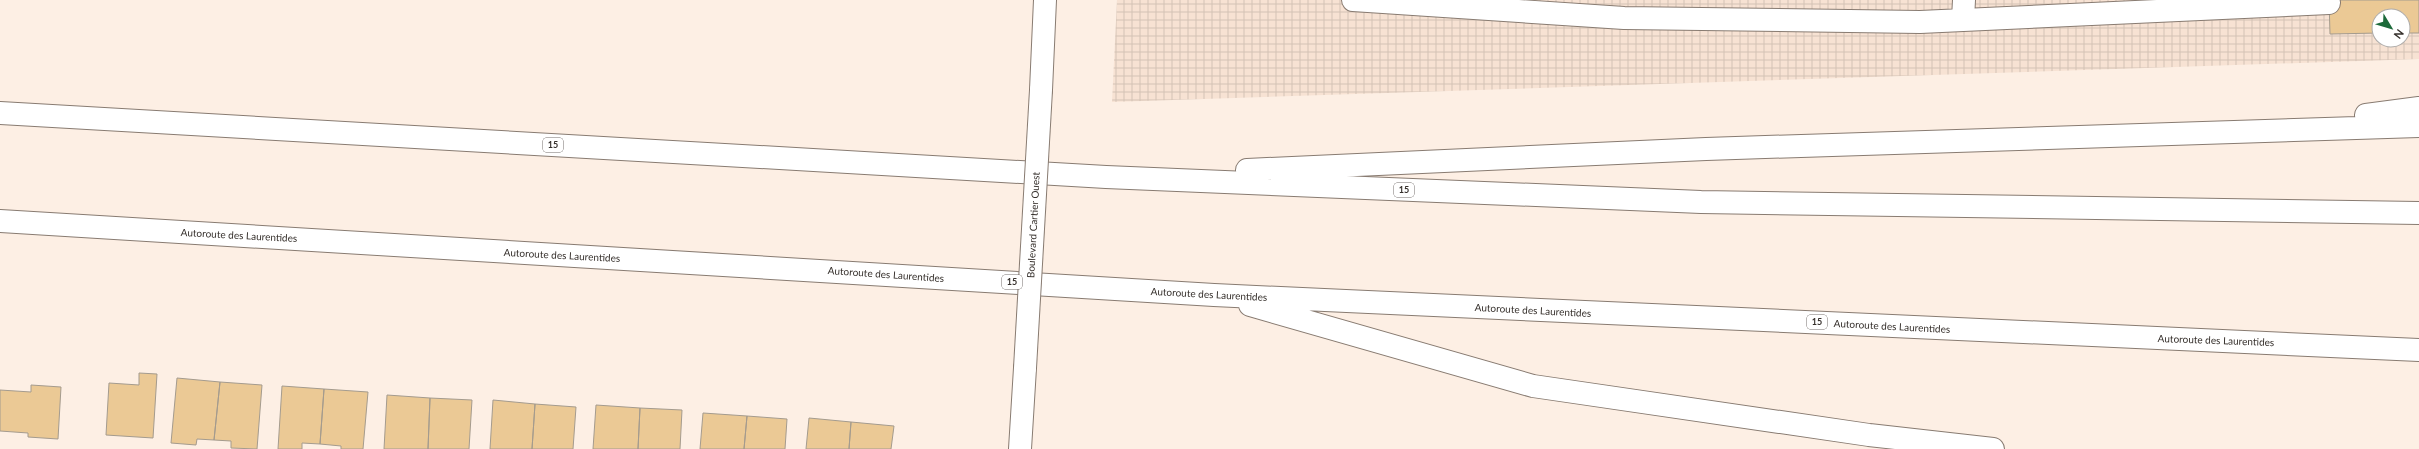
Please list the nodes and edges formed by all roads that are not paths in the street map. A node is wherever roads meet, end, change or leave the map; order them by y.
1 (1045, 0) edge
2 (1353, 0) edge
3 (2329, 3) dead end
4 (2182, 5) edge
5 (1963, 10) edge
6 (2419, 108) edge
7 (0, 113) edge
8 (2419, 126) edge
9 (2260, 130) junction
10 (1106, 177) junction
11 (2419, 214) edge
12 (0, 221) edge
13 (1214, 295) junction
14 (2419, 350) edge
15 (1020, 449) edge
16 (1993, 449) edge

1 - 15 main road, Boulevard Cartier Ouest, bridge
2 - 5 main road
3 - 4 main road
4 - 5 main road
6 - 9 main road
7 - 10 main road, 15
8 - 9 main road
9 - 10 main road
10 - 11 main road, 15
12 - 13 main road, Autoroute des Laurentides / 15
13 - 14 main road, Autoroute des Laurentides / 15
13 - 16 main road

